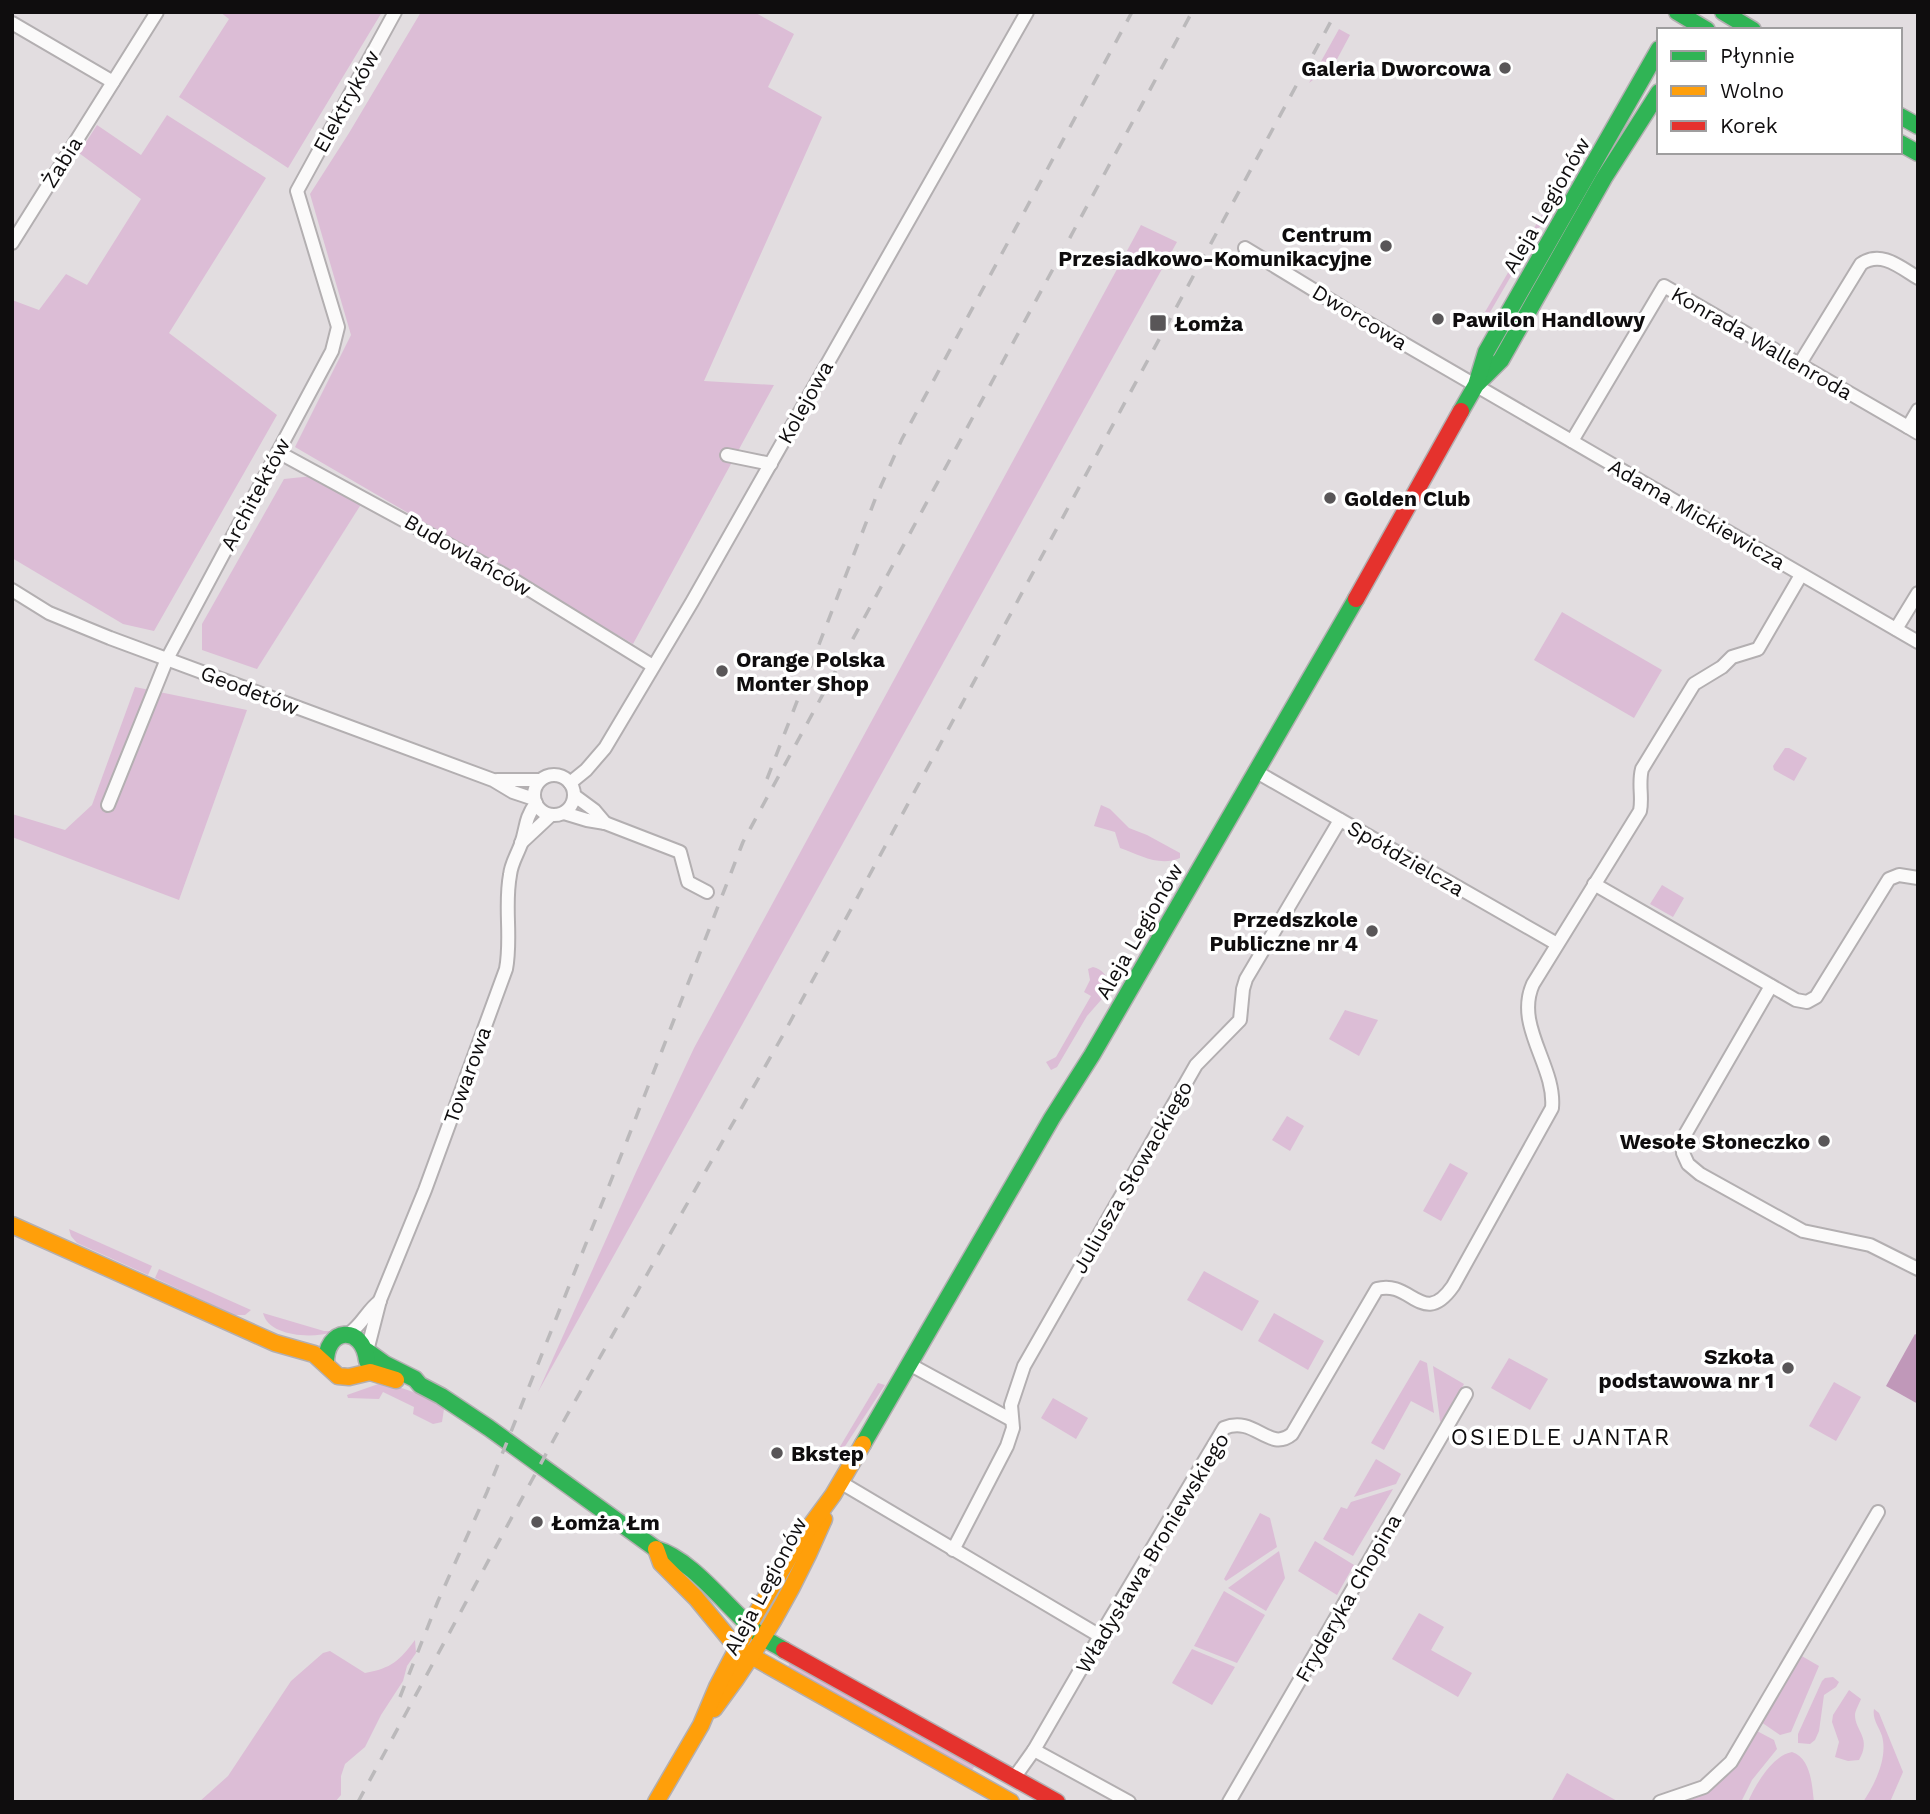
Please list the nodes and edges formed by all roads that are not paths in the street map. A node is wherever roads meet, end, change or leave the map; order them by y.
1 (157, 12) edge
2 (395, 12) edge
3 (1027, 12) edge
4 (1723, 12) edge
5 (1679, 13) edge
6 (12, 23) edge
7 (1701, 24) edge
8 (1750, 28) edge
9 (1657, 53) edge
10 (113, 82) junction
11 (1657, 95) edge
12 (1902, 117) edge
13 (1918, 126) edge
14 (1902, 144) edge
15 (1918, 153) edge
16 (12, 243) edge
17 (1245, 248) dead end
18 (1918, 278) edge
19 (338, 327) joint
20 (1799, 365) junction
21 (1476, 385) junction
22 (1918, 410) edge
23 (1913, 430) edge
24 (1572, 441) junction
25 (278, 452) junction
26 (727, 456) dead end
27 (771, 464) junction
28 (1801, 575) junction
29 (12, 590) edge
30 (1918, 593) edge
31 (1896, 629) junction
32 (1918, 642) edge
33 (167, 659) junction
34 (653, 666) junction
35 (1255, 771) junction
36 (493, 780) junction
37 (540, 780) junction
38 (570, 783) junction
39 (575, 796) junction
40 (535, 801) junction
41 (107, 805) dead end
42 (558, 814) junction
43 (1340, 820) junction
44 (605, 822) junction
45 (521, 843) junction
46 (1918, 877) edge
47 (1594, 884) junction
48 (707, 892) dead end
49 (1557, 944) junction
50 (1771, 986) junction
51 (12, 1225) edge
52 (1918, 1269) edge
53 (380, 1300) junction
54 (258, 1334) junction
55 (340, 1337) junction
56 (367, 1351) junction
57 (326, 1364) junction
58 (909, 1364) junction
59 (359, 1373) junction
60 (420, 1385) junction
61 (1466, 1394) dead end
62 (1010, 1419) junction
63 (837, 1489) junction
64 (1878, 1512) dead end
65 (656, 1549) junction
66 (953, 1550) junction
67 (750, 1624) junction
68 (1100, 1636) junction
69 (765, 1639) junction
70 (737, 1647) junction
71 (752, 1658) junction
72 (701, 1725) junction
73 (1034, 1750) junction
74 (1014, 1778) junction
75 (656, 1802) edge
76 (1011, 1802) edge
77 (1057, 1802) edge
78 (1129, 1802) edge
79 (1229, 1802) edge
80 (1660, 1802) edge

1 - 10 street, Żabia
2 - 19 street, Elektryków
3 - 27 street, Kolejowa
4 - 8 main road
5 - 7 main road
6 - 10 street
9 - 21 main road, Aleja Legionów
10 - 16 street, Żabia
11 - 21 main road, Aleja Legionów
12 - 13 main road
14 - 15 main road
17 - 21 street, Dworcowa
18 - 20 street
19 - 25 street, Architektów
20 - 23 street, Konrada Wallenroda
20 - 24 street, Konrada Wallenroda
21 - 24 street, Adama Mickiewicza
21 - 35 main road, Aleja Legionów
22 - 23 street
24 - 28 street, Adama Mickiewicza
25 - 33 street, Architektów
25 - 34 street, Budowlańców
26 - 27 street
27 - 34 street, Kolejowa
28 - 31 street, Adama Mickiewicza
28 - 47 street, Władysława Broniewskiego
29 - 33 street, Geodetów
30 - 31 street
31 - 32 street, Adama Mickiewicza
33 - 36 street, Geodetów
33 - 41 street, Architektów
34 - 38 street, Kolejowa
35 - 43 street, Spółdzielcza
35 - 58 main road, Aleja Legionów
36 - 37 street
36 - 40 street
37 - 38 street
37 - 40 street
38 - 39 street
39 - 42 street
39 - 44 street
40 - 42 street
40 - 45 street, Towarowa
42 - 44 street
42 - 45 street
43 - 49 street, Spółdzielcza
43 - 62 street, Juliusza Słowackiego
44 - 48 street
45 - 53 street, Towarowa
46 - 50 street
47 - 49 street, Władysława Broniewskiego
47 - 50 street
49 - 68 street, Władysława Broniewskiego
50 - 52 street
51 - 54 main road
53 - 55 street, Towarowa
53 - 56 street, Towarowa
54 - 55 main road
54 - 57 main road
55 - 56 main road
55 - 57 main road
56 - 59 main road
56 - 60 main road
57 - 59 main road
58 - 62 street
58 - 63 main road, Aleja Legionów
59 - 60 main road
60 - 65 main road
61 - 79 street, Fryderyka Chopina
62 - 66 street, Juliusza Słowackiego
63 - 66 street
63 - 67 main road, Aleja Legionów
63 - 69 main road, Aleja Legionów
64 - 80 street
65 - 67 main road
65 - 70 main road
66 - 68 street
67 - 69 main road
67 - 70 main road, Aleja Legionów
68 - 73 street, Władysława Broniewskiego
69 - 71 main road, Aleja Legionów
69 - 74 main road
70 - 71 main road
70 - 72 main road, Aleja Legionów
71 - 72 main road, Aleja Legionów
71 - 76 main road
72 - 75 main road, Aleja Legionów
73 - 74 street, Władysława Broniewskiego
73 - 78 street
74 - 77 main road

